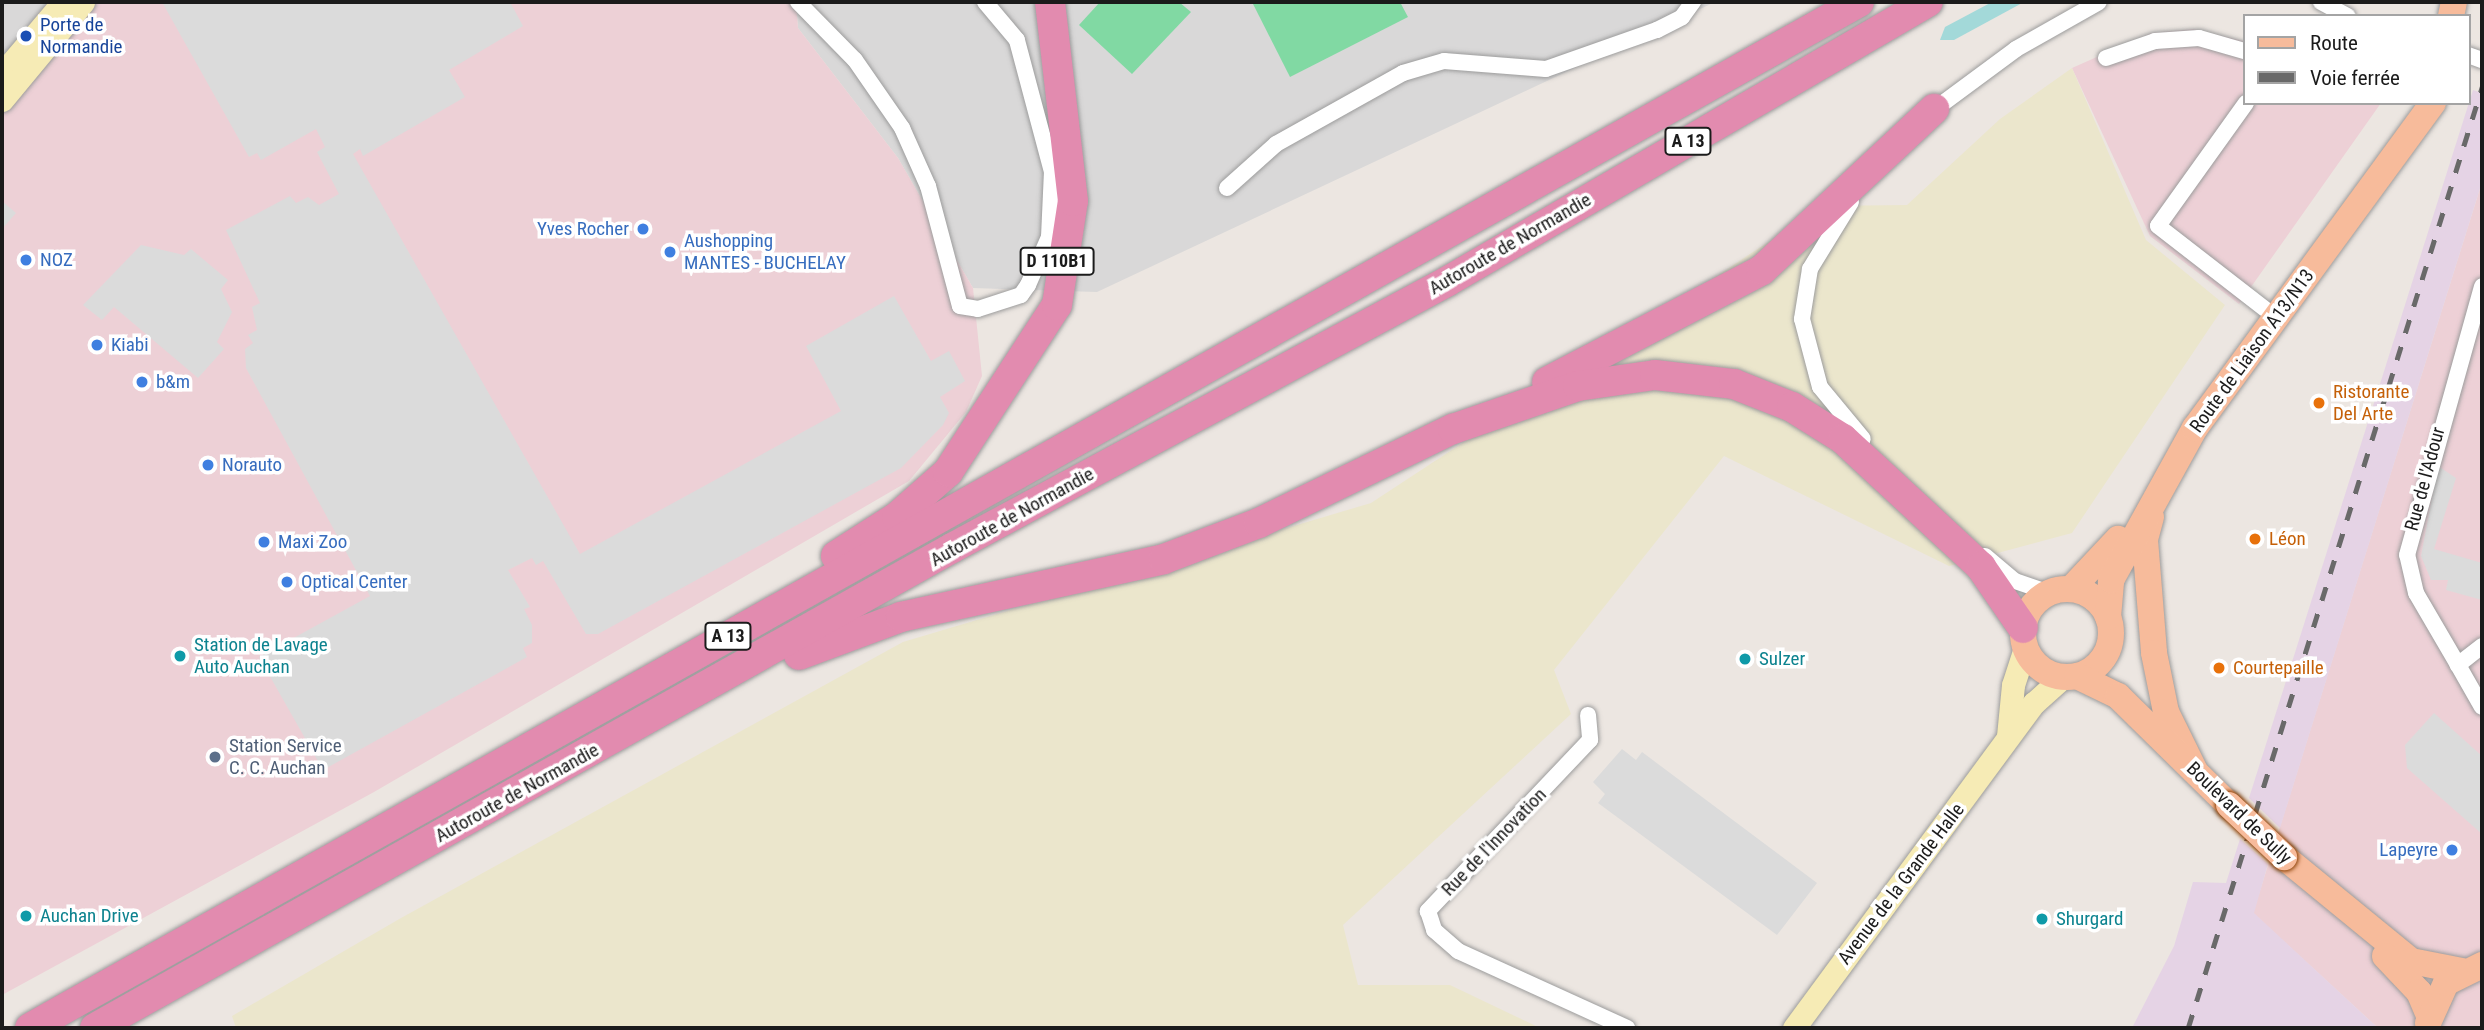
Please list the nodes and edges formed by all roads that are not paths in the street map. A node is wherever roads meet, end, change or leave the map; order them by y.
1 (63, 2) edge
2 (83, 2) edge
3 (798, 2) edge
4 (985, 2) edge
5 (1050, 2) edge
6 (1693, 2) edge
7 (1859, 2) edge
8 (1928, 2) edge
9 (2099, 2) edge
10 (2321, 2) edge
11 (2337, 2) edge
12 (2343, 14) edge
13 (2351, 14) edge
14 (2242, 50) edge
15 (2106, 58) dead end
16 (2, 74) edge
17 (2, 100) edge
18 (2245, 105) edge
19 (2417, 105) edge
20 (2432, 105) edge
21 (1934, 109) junction
22 (1052, 172) junction
23 (1227, 188) dead end
24 (2482, 286) edge
25 (2265, 309) junction
26 (1031, 347) junction
27 (1452, 429) junction
28 (2158, 489) junction
29 (2060, 591) junction
30 (2108, 617) junction
31 (760, 618) junction
32 (2024, 638) junction
33 (2110, 644) junction
34 (2482, 646) edge
35 (764, 656) junction
36 (2458, 666) junction
37 (2070, 677) junction
38 (2482, 707) edge
39 (1588, 715) dead end
40 (2155, 730) junction
41 (2007, 739) junction
42 (2194, 769) junction
43 (2325, 894) junction
44 (2472, 968) edge
45 (2428, 1022) edge
46 (30, 1028) edge
47 (94, 1028) edge
48 (1627, 1028) edge
49 (1794, 1028) edge

1 - 16 street
2 - 17 street
3 - 22 street
4 - 22 street, D 110B1
5 - 26 highway
6 - 23 street
7 - 31 highway, Autoroute de Normandie / A 13
8 - 35 highway, Autoroute de Normandie / A 13
9 - 21 street
10 - 12 street
11 - 13 street
14 - 15 street
18 - 25 street
19 - 25 main road, Route de Liaison A13/N13
20 - 28 main road, Route de Liaison A13/N13
21 - 27 highway
21 - 29 street
22 - 26 highway, D 110B1
24 - 36 street, Rue de l'Adour
25 - 29 main road, Route de Liaison A13/N13
26 - 31 highway
27 - 32 highway
27 - 35 highway
28 - 30 main road, Route de Liaison A13/N13
28 - 42 main road
29 - 30 main road
29 - 32 main road
30 - 33 main road
31 - 46 highway, Autoroute de Normandie / A 13
32 - 37 main road
32 - 41 street
33 - 37 main road
33 - 40 main road
34 - 36 street
35 - 47 highway, Autoroute de Normandie / A 13
36 - 38 street, Rue de l'Adour
37 - 40 main road
37 - 41 street, Avenue de la Grande Halle
39 - 48 street, Rue de l'Innovation
40 - 42 main road, Boulevard de Sully
41 - 49 street, Avenue de la Grande Halle
42 - 43 main road, Boulevard de Sully, bridge
43 - 44 main road
43 - 45 main road
44 - 45 main road

